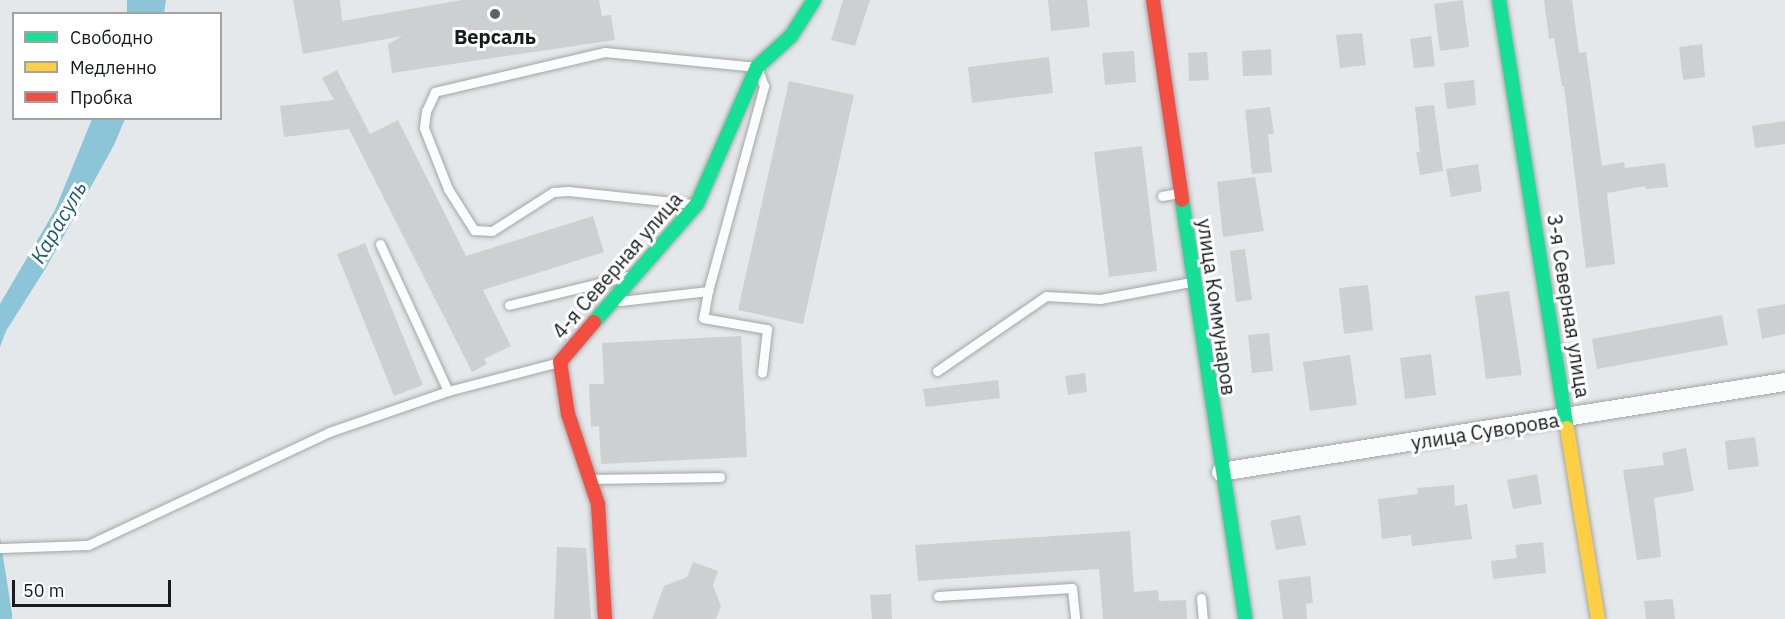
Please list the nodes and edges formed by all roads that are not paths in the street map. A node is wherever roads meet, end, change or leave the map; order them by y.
1 (814, 0) edge
2 (1153, 0) edge
3 (1499, 0) edge
4 (757, 67) junction
5 (1181, 193) junction
6 (1162, 196) dead end
7 (697, 204) junction
8 (380, 244) dead end
9 (637, 274) junction
10 (1194, 281) junction
11 (708, 291) junction
12 (612, 301) junction
13 (509, 305) dead end
14 (560, 362) junction
15 (937, 371) dead end
16 (762, 372) dead end
17 (1785, 382) edge
18 (448, 391) junction
19 (1567, 418) junction
20 (1221, 472) junction
21 (720, 477) dead end
22 (590, 479) junction
23 (0, 548) edge
24 (938, 596) dead end
25 (1201, 598) dead end
26 (605, 619) edge
27 (1075, 619) edge
28 (1203, 619) edge
29 (1245, 619) edge
30 (1598, 619) edge

1 - 4 street, 4-я Северная улица
2 - 5 street, улица Коммунаров
3 - 19 street, 3-я Северная улица
4 - 7 street, 4-я Северная улица
4 - 7 lane
4 - 11 lane
5 - 6 lane
5 - 10 street, улица Коммунаров
7 - 9 street, 4-я Северная улица
8 - 18 lane
9 - 12 street, 4-я Северная улица
9 - 13 lane
10 - 15 lane
10 - 20 street, улица Коммунаров
11 - 12 lane
11 - 16 lane
12 - 14 street, 4-я Северная улица
14 - 18 lane
14 - 22 street, 4-я Северная улица
17 - 19 street, улица Суворова
18 - 23 lane
19 - 20 street, улица Суворова
19 - 30 street, 3-я Северная улица
20 - 29 street, улица Коммунаров
21 - 22 lane
22 - 26 street, 4-я Северная улица
24 - 27 lane
25 - 28 lane

